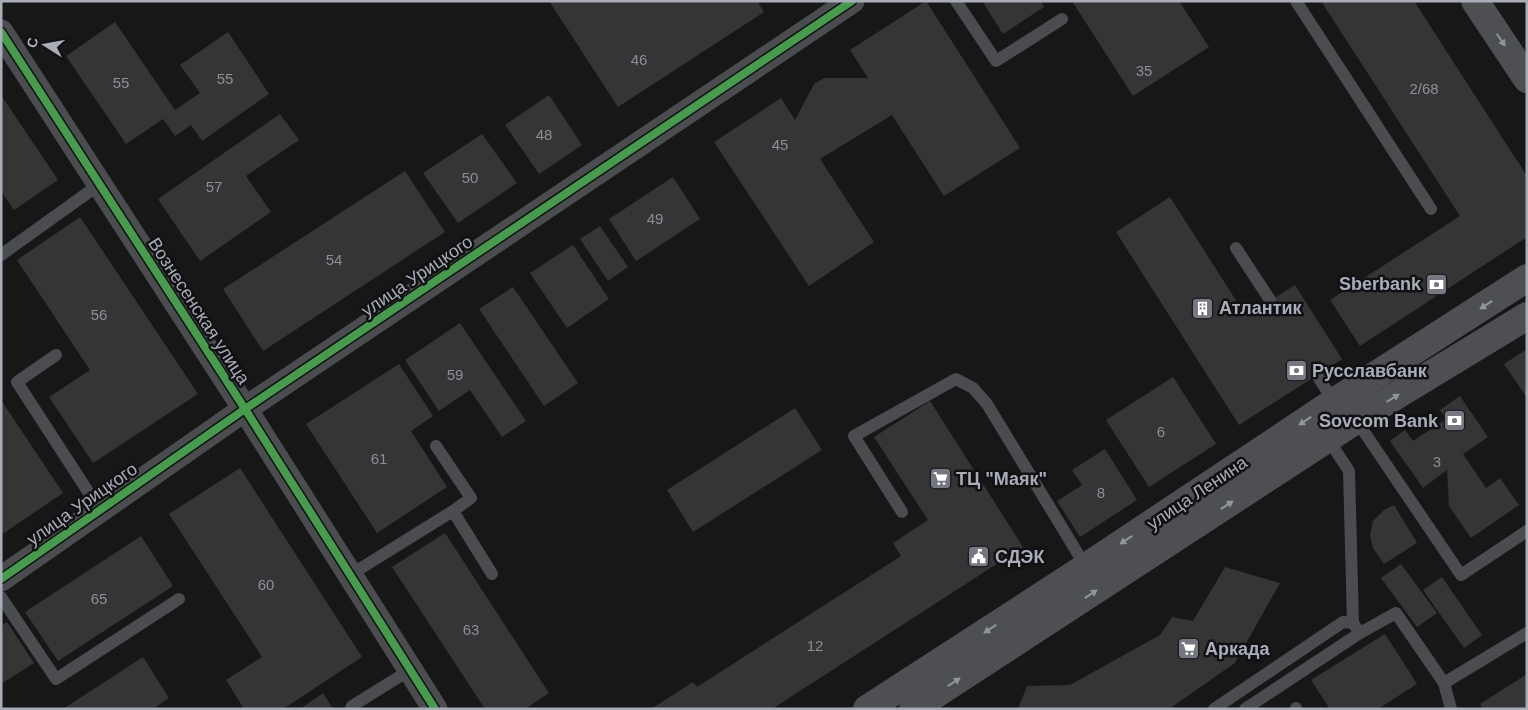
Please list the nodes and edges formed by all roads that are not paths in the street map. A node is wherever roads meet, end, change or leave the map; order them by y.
1 (852, 1) edge
2 (956, 1) edge
3 (1296, 1) edge
4 (1475, 1) edge
5 (1062, 19) dead end
6 (1, 32) edge
7 (1527, 79) edge
8 (100, 184) junction
9 (1431, 209) dead end
10 (1236, 248) dead end
11 (1, 255) edge
12 (1527, 278) edge
13 (1270, 300) dead end
14 (1527, 316) edge
15 (56, 355) dead end
16 (1317, 375) dead end
17 (1334, 402) junction
18 (245, 409) junction
19 (1356, 420) junction
20 (1328, 439) junction
21 (436, 446) dead end
22 (100, 510) junction
23 (453, 511) junction
24 (902, 512) dead end
25 (1527, 531) edge
26 (1086, 567) junction
27 (492, 574) dead end
28 (350, 575) junction
29 (1, 579) edge
30 (1, 597) edge
31 (179, 599) dead end
32 (1356, 628) junction
33 (1527, 633) edge
34 (410, 670) junction
35 (1444, 683) junction
36 (351, 709) edge
37 (435, 709) edge
38 (867, 709) edge
39 (913, 709) edge
40 (1214, 709) edge
41 (1245, 709) edge
42 (1450, 709) edge

1 - 18 street, улица Урицкого
2 - 5 lane
3 - 9 lane
4 -> 7 main road
6 - 8 street, Вознесенская улица
8 - 11 lane
8 - 18 street, Вознесенская улица
10 - 13 lane
12 -> 17 main road, улица Ленина
19 -> 14 main road, улица Ленина
15 - 22 lane
16 - 17 lane
17 -> 26 main road, улица Ленина
18 - 22 street, улица Урицкого
18 - 28 street, Вознесенская улица
19 - 20 main road, улица Ленина
19 - 25 lane
20 - 32 lane
39 -> 20 main road, улица Ленина
21 - 23 lane
22 - 29 street, улица Урицкого
23 - 27 lane
23 - 28 lane
24 - 26 lane
26 -> 38 main road, улица Ленина
28 - 34 street, Вознесенская улица
30 - 31 lane
32 - 35 lane
32 - 40 lane
32 - 41 lane
33 - 35 lane
34 - 36 lane
34 - 37 street, Вознесенская улица
35 - 42 lane

